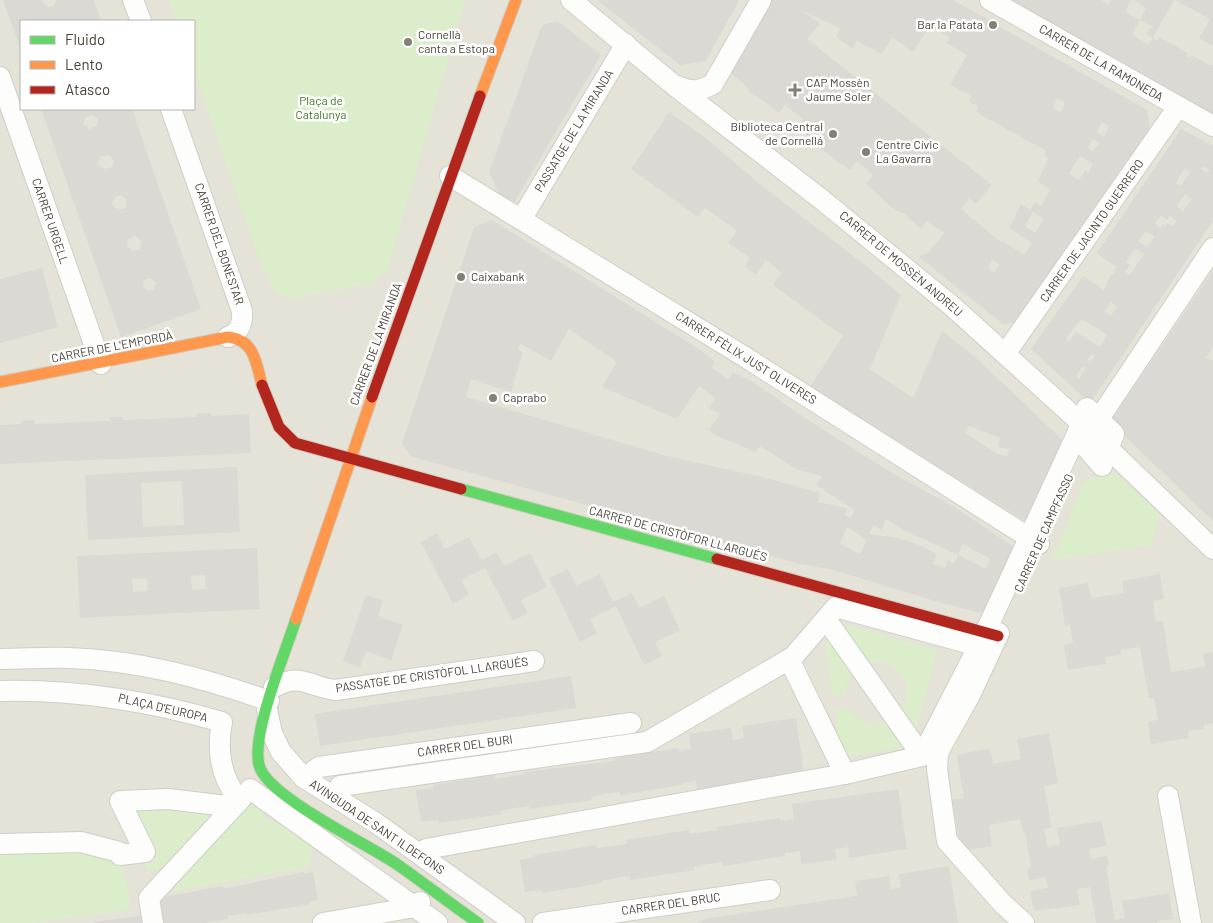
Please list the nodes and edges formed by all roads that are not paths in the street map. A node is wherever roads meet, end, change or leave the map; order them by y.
1 (134, 0) edge
2 (516, 0) edge
3 (571, 0) edge
4 (761, 0) edge
5 (990, 0) edge
6 (141, 20) edge
7 (626, 44) junction
8 (0, 77) edge
9 (675, 86) junction
10 (1178, 106) junction
11 (171, 110) edge
12 (1213, 126) edge
13 (450, 176) junction
14 (522, 218) junction
15 (1213, 248) edge
16 (228, 338) junction
17 (1005, 354) junction
18 (101, 364) junction
19 (0, 382) edge
20 (1086, 431) junction
21 (1108, 449) junction
22 (350, 458) junction
23 (1034, 541) junction
24 (1213, 549) edge
25 (826, 619) junction
26 (987, 638) junction
27 (0, 659) edge
28 (789, 659) junction
29 (534, 661) dead end
30 (0, 691) edge
31 (270, 699) junction
32 (631, 723) dead end
33 (922, 756) junction
34 (845, 774) junction
35 (304, 778) junction
36 (256, 782) junction
37 (1168, 796) dead end
38 (0, 844) edge
39 (426, 849) junction
40 (770, 890) dead end
41 (437, 893) junction
42 (413, 906) junction
43 (153, 923) edge
44 (323, 923) edge
45 (437, 923) edge
46 (478, 923) edge
47 (515, 923) edge
48 (528, 923) edge
49 (543, 923) edge
50 (1024, 923) edge
51 (1191, 923) edge

1 - 6 street
2 - 13 street, CARRER DE LA MIRANDA
3 - 7 street, CARRER DE MOSSÈN ANDREU
4 - 9 street
5 - 10 street, CARRER DE LA RAMONEDA
7 - 9 street, CARRER DE MOSSÈN ANDREU
7 - 14 street, PASSATGE DE LA MIRANDA
8 - 18 street, CARRER URGELL
9 - 17 street, CARRER DE MOSSÈN ANDREU
10 - 12 street, CARRER DE LA RAMONEDA
10 - 17 street, CARRER DE JACINTO GUERRERO
11 - 16 street, CARRER DEL BONESTAR
13 - 14 street, CARRER FÈLIX JUST OLIVERES
13 - 22 street, CARRER DE LA MIRANDA
14 - 23 street, CARRER FÈLIX JUST OLIVERES
15 - 20 street
16 - 18 street, CARRER DE L'EMPORDÀ
16 - 22 street
17 - 20 street, CARRER DE MOSSÈN ANDREU
18 - 19 street, CARRER DE L'EMPORDÀ
20 - 21 street
20 - 21 street
20 - 23 street, CARRER DE CAMPFASSO
21 - 24 street
22 - 26 street, CARRER DE CRISTÒFOR LLARGUÉS
22 - 31 street, CARRER DE LA MIRANDA
23 - 26 street, CARRER DE CAMPFASSO
25 - 26 street
25 - 28 street
25 - 33 street
26 - 33 street
26 - 50 street, CARRER DE CAMPFASSO
27 - 31 street
28 - 34 street
28 - 39 street
29 - 31 street, PASSATGE DE CRISTÒFOL LLARGUÉS
30 - 38 street, PLAÇA D'EUROPA
31 - 35 street, AVINGUDA DE SANT ILDEFONS
31 - 36 street
32 - 35 street, CARRER DEL BURI
33 - 34 street
34 - 39 street
35 - 47 street, AVINGUDA DE SANT ILDEFONS
36 - 41 street, AVINGUDA DE SANT ILDEFONS
36 - 42 street
36 - 43 street
37 - 51 street
39 - 48 street
40 - 49 street, CARRER DEL BRUC
41 - 42 street
41 - 46 street, AVINGUDA DE SANT ILDEFONS
42 - 44 street
42 - 45 street

